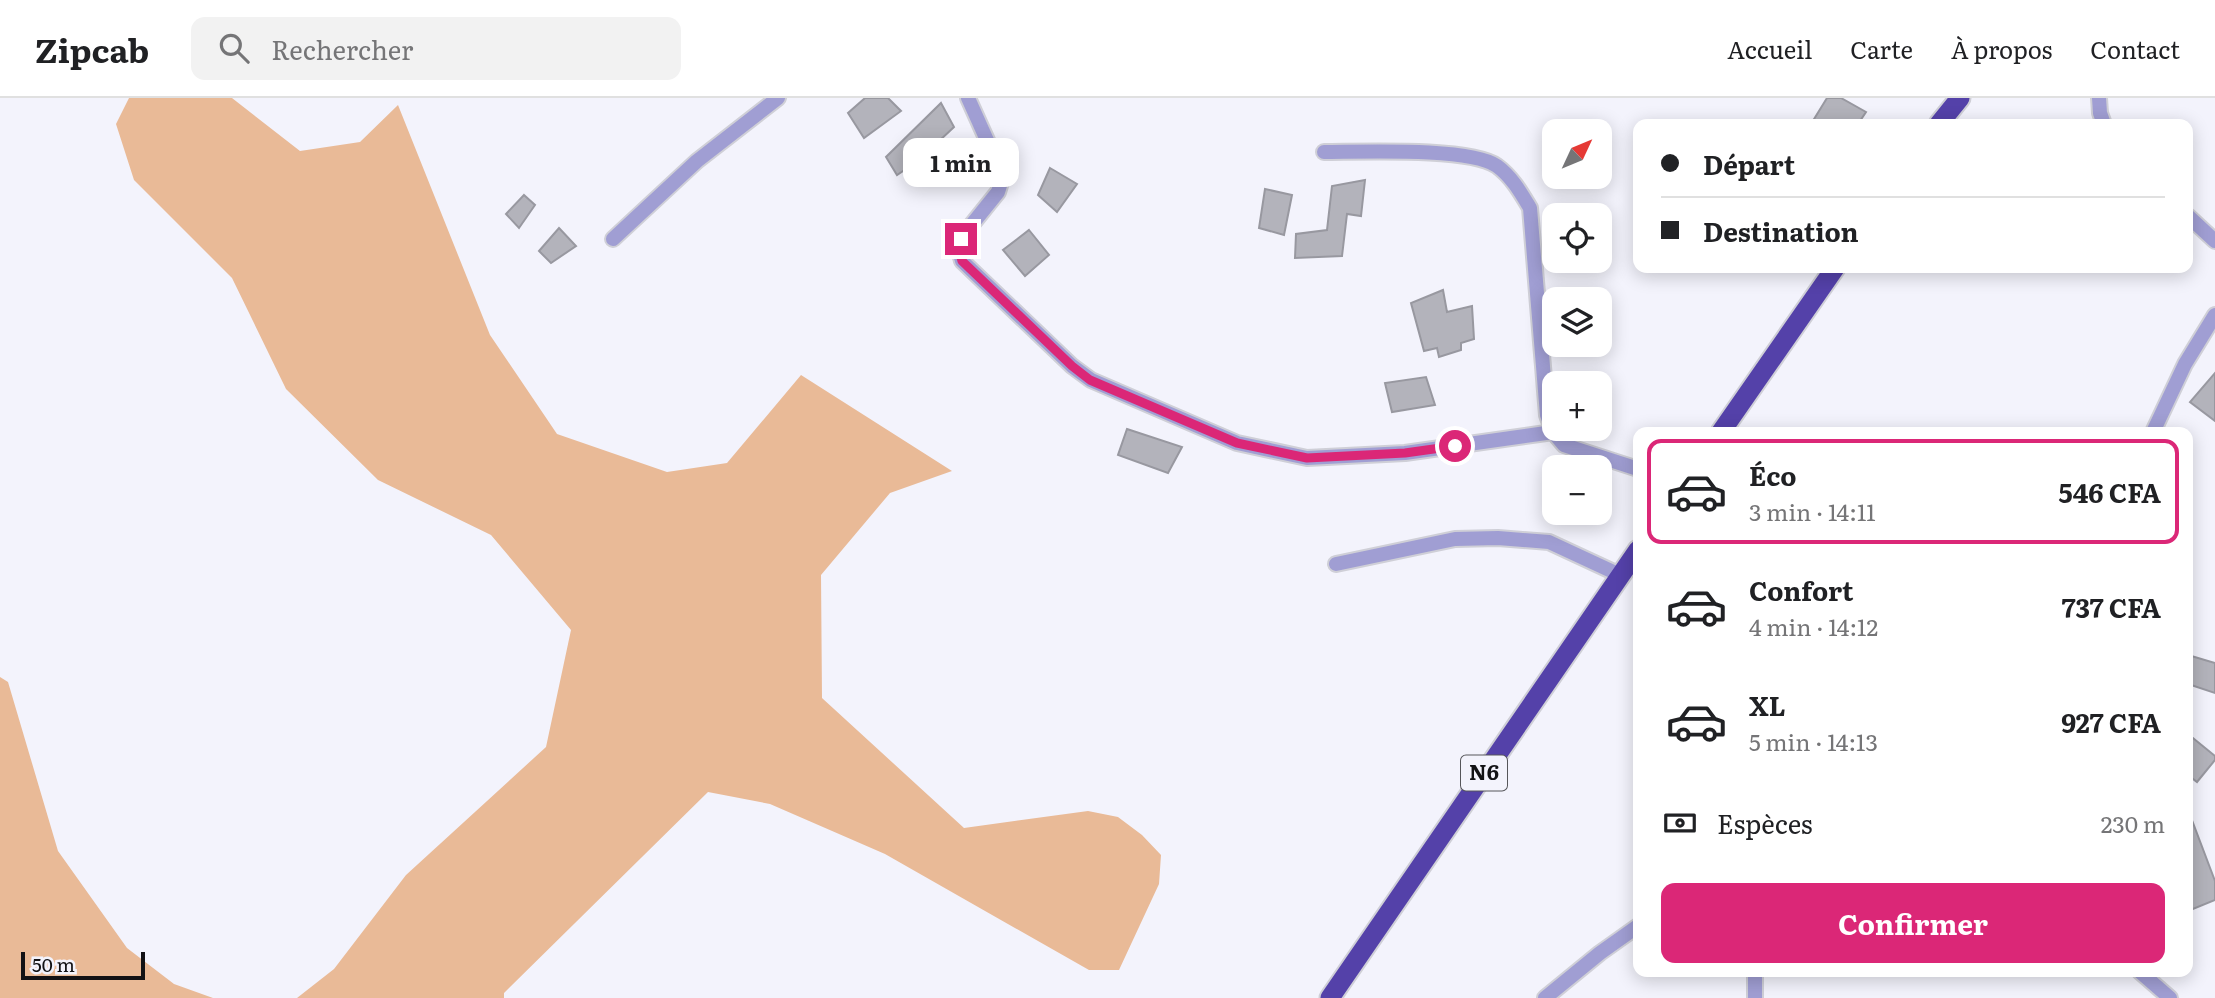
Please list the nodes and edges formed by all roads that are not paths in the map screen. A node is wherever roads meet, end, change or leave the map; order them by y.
1 (778, 98) edge
2 (968, 98) edge
3 (1960, 98) edge
4 (2099, 98) edge
5 (1943, 119) edge
6 (2102, 119) edge
7 (1324, 152) dead end
8 (2193, 221) edge
9 (613, 239) dead end
10 (2215, 242) edge
11 (1832, 273) edge
12 (2215, 315) edge
13 (1543, 371) edge
14 (1724, 427) edge
15 (2155, 427) edge
16 (1542, 434) edge
17 (1560, 441) edge
18 (1633, 467) edge
19 (1633, 557) edge
20 (1336, 564) dead end
21 (1620, 575) junction
22 (1633, 930) edge
23 (1755, 977) edge
24 (2146, 977) edge
25 (1330, 998) edge
26 (1545, 998) edge
27 (1755, 998) edge
28 (2170, 998) edge

1 - 9 street
2 - 16 street
3 - 5 highway
4 - 6 street
7 - 13 street
8 - 10 street
11 - 14 highway
12 - 15 street
17 - 18 street
19 - 21 highway, N6
20 - 21 street
21 - 25 highway, N6
22 - 26 street
23 - 27 street
24 - 28 street

